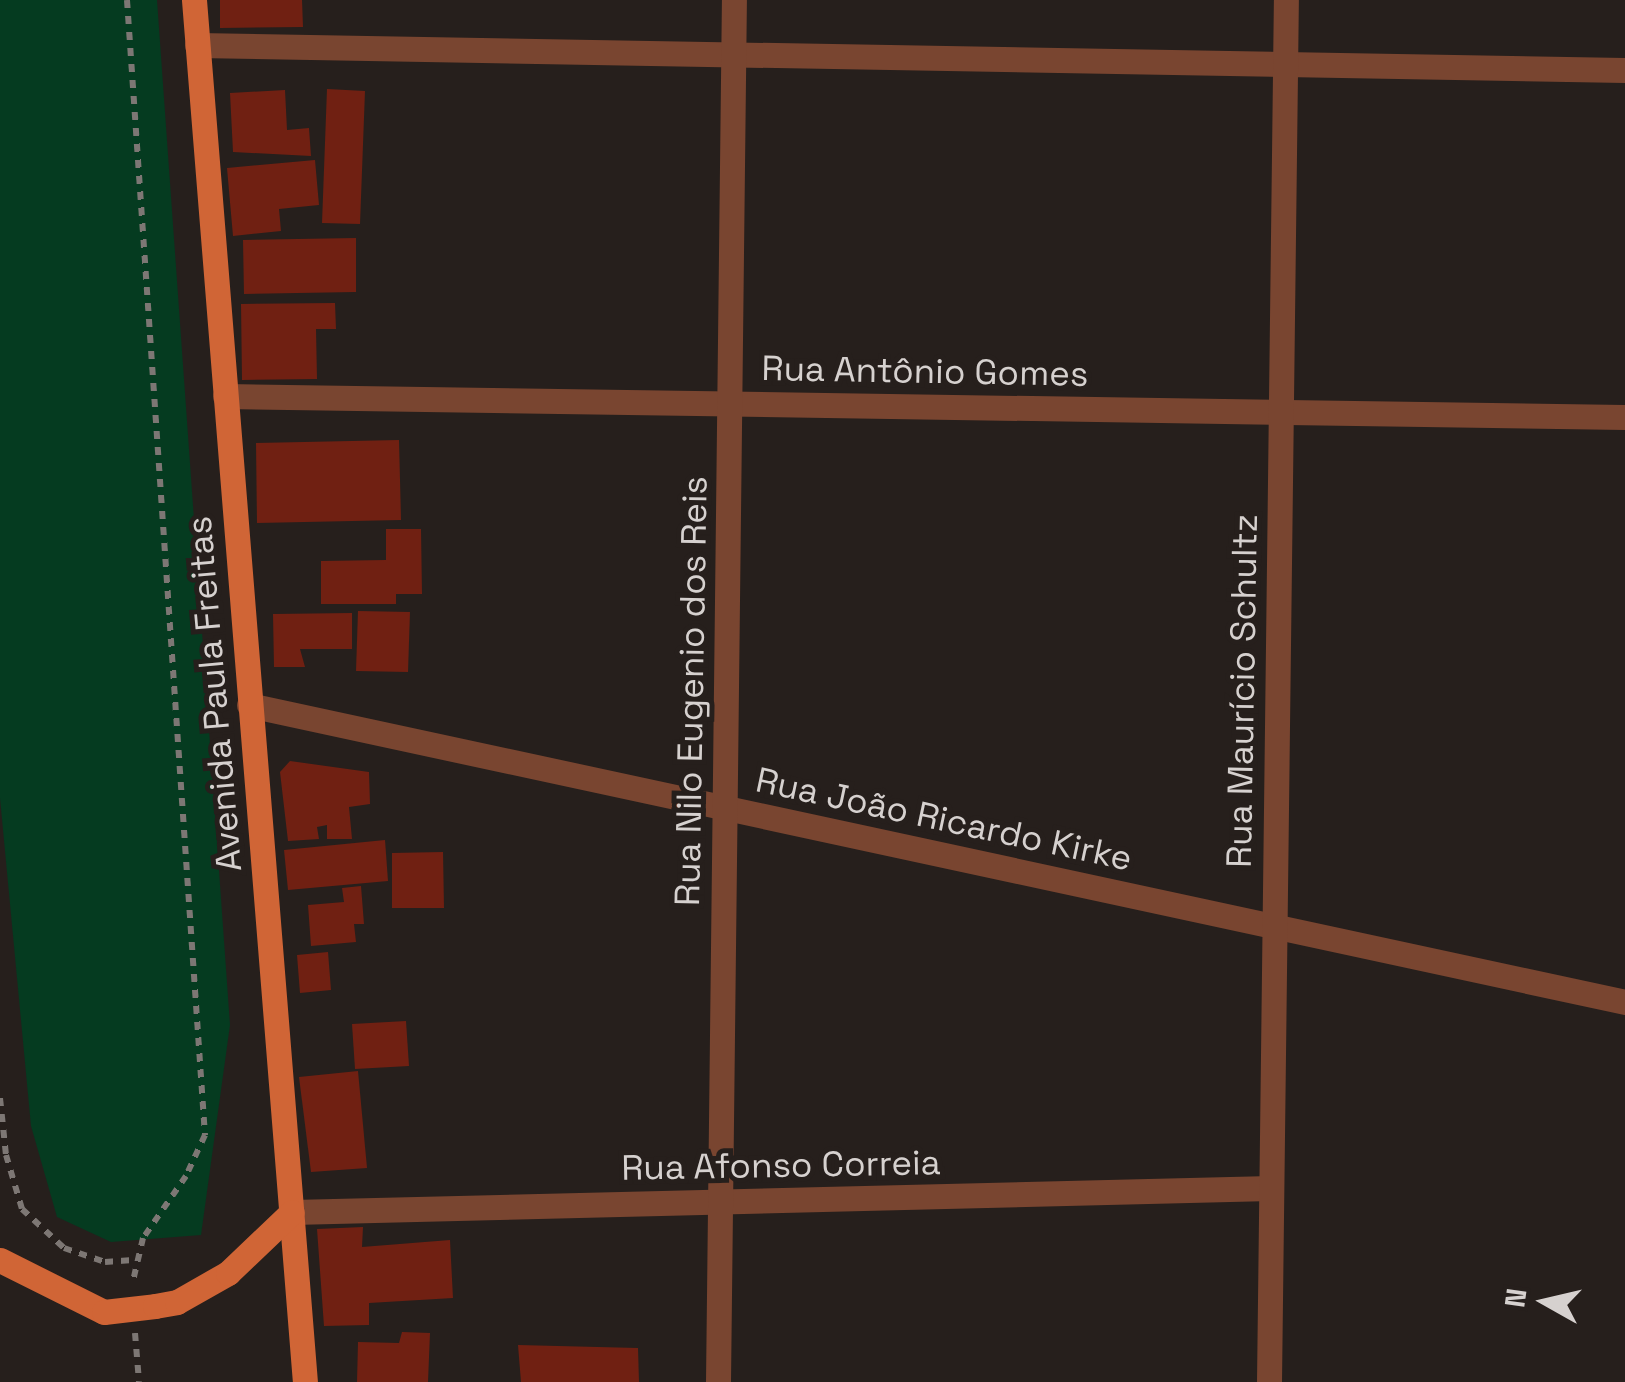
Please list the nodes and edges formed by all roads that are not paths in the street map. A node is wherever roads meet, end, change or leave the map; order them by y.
1 (194, 0) edge
2 (734, 0) edge
3 (1286, 0) edge
4 (197, 45) junction
5 (734, 54) junction
6 (1285, 64) junction
7 (1625, 70) edge
8 (225, 396) junction
9 (729, 403) junction
10 (1280, 412) junction
11 (1625, 417) edge
12 (249, 705) junction
13 (724, 808) junction
14 (1274, 926) junction
15 (1625, 1002) edge
16 (1271, 1188) junction
17 (720, 1201) junction
18 (292, 1212) junction
19 (0, 1260) edge
20 (304, 1382) edge
21 (718, 1382) edge
22 (1268, 1382) edge

1 - 4 main road, Avenida Paula Freitas
2 - 5 street, Rua Nilo Eugenio dos Reis
3 - 6 street, Rua Maurício Schultz
4 - 5 street
4 - 8 main road, Avenida Paula Freitas
5 - 6 street
5 - 9 street, Rua Nilo Eugenio dos Reis
6 - 7 street
6 - 10 street, Rua Maurício Schultz
8 - 9 street, Rua Antônio Gomes
8 - 12 main road, Avenida Paula Freitas
9 - 10 street, Rua Antônio Gomes
9 - 13 street, Rua Nilo Eugenio dos Reis
10 - 11 street, Rua Antônio Gomes
10 - 14 street, Rua Maurício Schultz
12 - 13 street, Rua João Ricardo Kirke
12 - 18 main road, Avenida Paula Freitas
13 - 14 street, Rua João Ricardo Kirke
13 - 17 street, Rua Nilo Eugenio dos Reis
14 - 15 street, Rua João Ricardo Kirke
14 - 16 street, Rua Maurício Schultz
16 - 17 street, Rua Afonso Correia
16 - 22 street, Rua Maurício Schultz
17 - 18 street, Rua Afonso Correia
17 - 21 street, Rua Nilo Eugenio dos Reis
18 - 19 main road
18 - 20 main road, Avenida Paula Freitas

